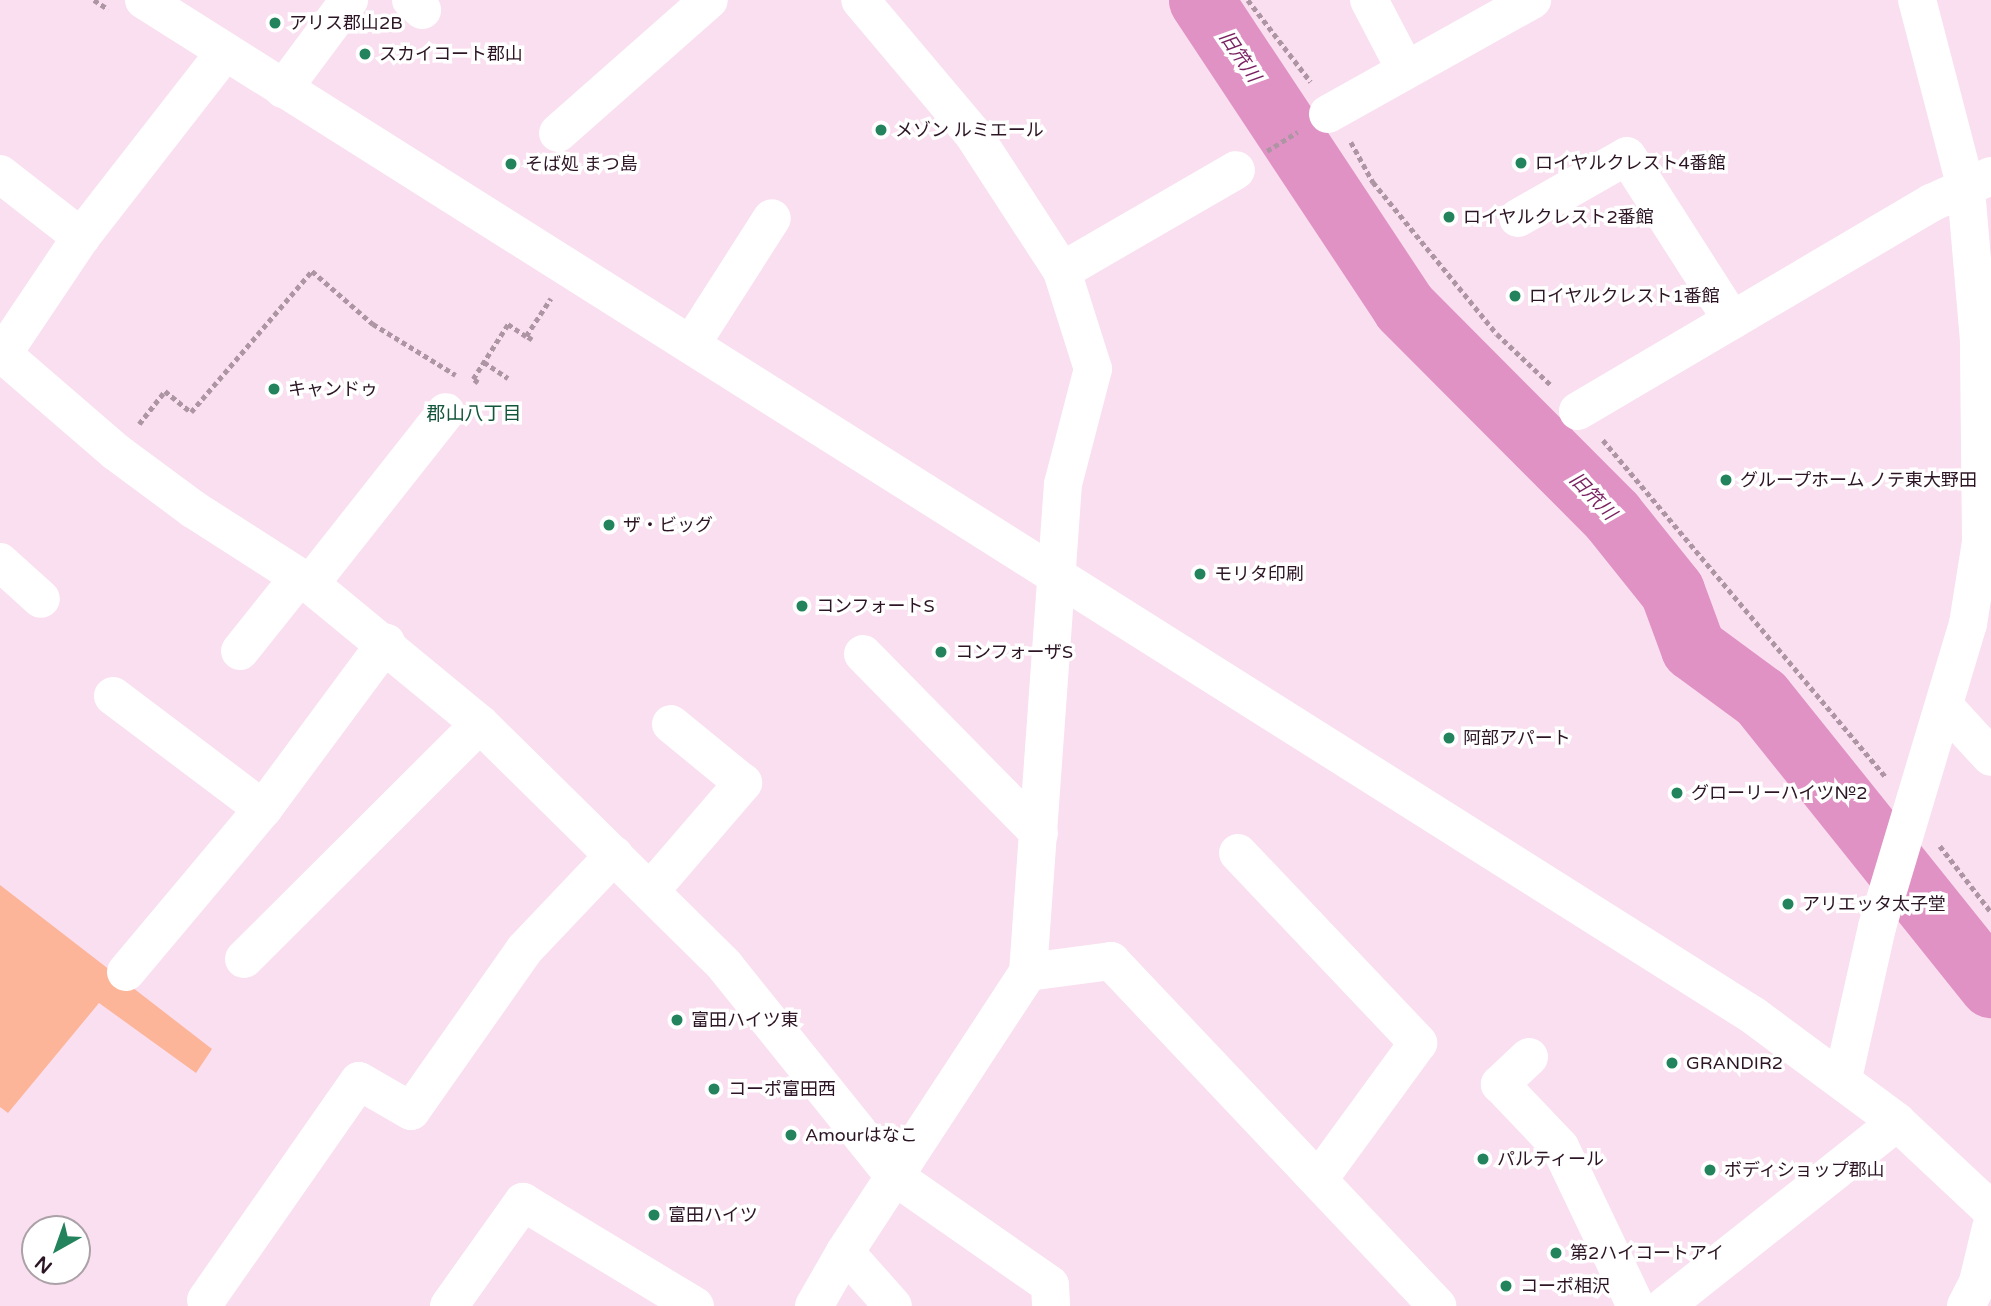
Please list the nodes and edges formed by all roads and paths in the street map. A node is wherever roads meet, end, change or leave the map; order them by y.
1 (145, 0) edge
2 (349, 0) edge
3 (709, 0) edge
4 (860, 0) edge
5 (1369, 0) edge
6 (1532, 0) edge
7 (1917, 0) edge
8 (225, 52) junction
9 (1405, 69) junction
10 (283, 89) junction
11 (1328, 114) joint
12 (558, 133) dead end
13 (1236, 170) joint
14 (0, 174) edge
15 (1979, 182) edge
16 (772, 218) dead end
17 (1518, 218) dead end
18 (81, 237) junction
19 (1062, 271) junction
20 (559, 285) dead end
21 (1732, 320) junction
22 (526, 336) junction
23 (533, 340) dead end
24 (692, 343) junction
25 (1, 355) edge
26 (484, 362) junction
27 (509, 377) dead end
28 (1578, 411) dead end
29 (446, 412) dead end
30 (116, 452) junction
31 (1986, 539) edge
32 (0, 562) edge
33 (1059, 575) junction
34 (304, 581) junction
35 (41, 599) dead end
36 (386, 643) junction
37 (240, 651) dead end
38 (863, 654) dead end
39 (113, 696) dead end
40 (1944, 706) junction
41 (480, 724) junction
42 (671, 724) dead end
43 (1991, 757) edge
44 (262, 809) junction
45 (1922, 824) junction
46 (1039, 833) junction
47 (1238, 853) dead end
48 (614, 855) junction
49 (650, 891) junction
50 (1991, 912) edge
51 (244, 959) dead end
52 (126, 972) dead end
53 (1028, 972) junction
54 (1529, 1057) dead end
55 (1843, 1078) junction
56 (1897, 1122) junction
57 (894, 1176) junction
58 (1319, 1179) junction
59 (1991, 1210) edge
60 (1991, 1228) edge
61 (845, 1252) junction
62 (206, 1300) dead end
63 (449, 1306) edge
64 (695, 1306) edge
65 (814, 1306) edge
66 (893, 1306) edge
67 (1051, 1306) edge
68 (1437, 1306) edge
69 (1636, 1306) edge
70 (1665, 1306) edge
71 (1966, 1306) edge

1 - 8 street
2 - 10 street
3 - 12 street
4 - 19 street
5 - 9 street
6 - 9 street
7 - 15 street
8 - 10 street
8 - 18 street
9 - 11 street
10 - 24 street
11 - 13 path
13 - 19 street
14 - 18 street
15 - 21 street
15 - 31 street
16 - 24 street
17 - 21 street
18 - 25 street
19 - 33 street
20 - 22 path
21 - 28 street
22 - 23 path
22 - 26 path
24 - 33 street
25 - 30 street
26 - 27 path
26 - 30 path
29 - 34 street
30 - 34 street
31 - 40 street
32 - 35 street
33 - 46 street
33 - 55 street
34 - 36 street
34 - 37 street
36 - 41 street
36 - 44 street
38 - 46 street
39 - 44 street
40 - 43 street
40 - 45 street
41 - 48 street
41 - 51 street
42 - 49 street
44 - 52 street
45 - 50 path
45 - 55 street
46 - 53 street
47 - 58 street
48 - 49 street
48 - 62 street
49 - 57 street
53 - 57 street
53 - 58 street
54 - 69 street
55 - 56 street
56 - 59 street
56 - 70 street
57 - 61 street
57 - 67 street
58 - 68 street
60 - 71 street
61 - 65 street
61 - 66 street
63 - 64 street

